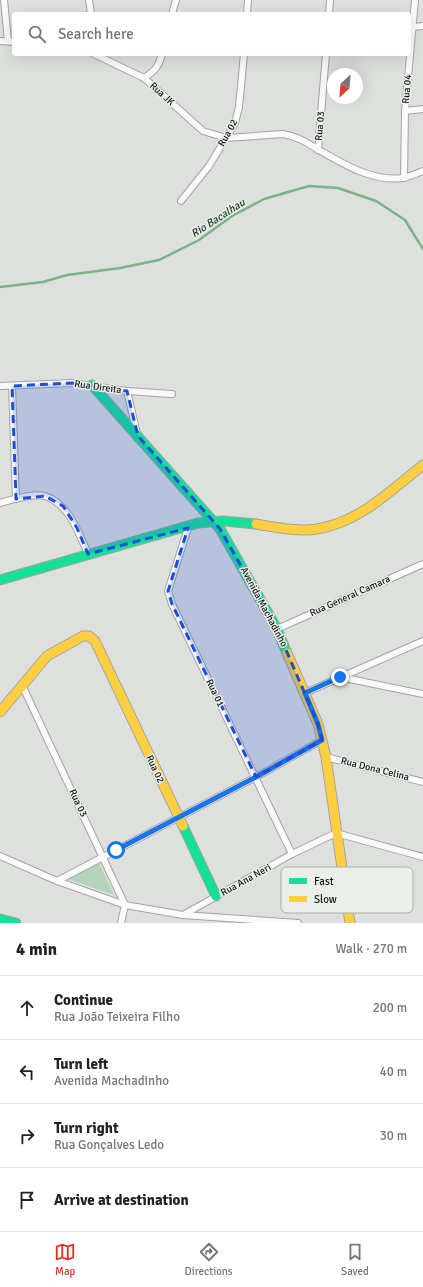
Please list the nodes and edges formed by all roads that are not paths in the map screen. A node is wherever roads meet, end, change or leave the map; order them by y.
1 (4, 0) edge
2 (89, 0) edge
3 (176, 0) edge
4 (248, 0) edge
5 (330, 0) edge
6 (416, 0) edge
7 (91, 12) edge
8 (173, 12) edge
9 (247, 12) edge
10 (329, 12) edge
11 (423, 26) edge
12 (413, 27) junction
13 (0, 41) edge
14 (11, 42) edge
15 (411, 48) edge
16 (98, 56) edge
17 (161, 56) edge
18 (244, 56) edge
19 (326, 56) edge
20 (410, 56) edge
21 (144, 78) junction
22 (423, 109) edge
23 (405, 111) junction
24 (226, 138) junction
25 (318, 150) junction
26 (423, 171) edge
27 (404, 178) junction
28 (181, 201) dead end
29 (92, 385) junction
30 (0, 386) edge
31 (12, 386) junction
32 (127, 391) junction
33 (172, 394) dead end
34 (138, 436) junction
35 (423, 465) edge
36 (16, 499) junction
37 (0, 503) edge
38 (213, 521) junction
39 (188, 528) junction
40 (88, 554) junction
41 (423, 564) edge
42 (0, 580) edge
43 (277, 629) junction
44 (423, 642) edge
45 (340, 677) junction
46 (22, 684) junction
47 (305, 693) junction
48 (423, 694) edge
49 (0, 712) edge
50 (322, 740) junction
51 (326, 758) junction
52 (256, 777) junction
53 (423, 782) edge
54 (178, 817) junction
55 (336, 833) junction
56 (292, 854) junction
57 (0, 856) edge
58 (103, 856) junction
59 (423, 857) edge
60 (341, 867) edge
61 (57, 881) junction
62 (216, 896) junction
63 (125, 905) junction
64 (348, 913) edge
65 (183, 915) junction
66 (4, 921) edge
67 (16, 923) edge
68 (121, 923) edge
69 (298, 923) edge
70 (350, 923) edge

1 - 14 street
2 - 7 street
3 - 8 street
4 - 9 street
5 - 10 street
6 - 12 street, Rua 04
11 - 12 street
12 - 15 street, Rua 04
13 - 14 street
16 - 21 street, Rua JK
17 - 21 street
18 - 24 street, Rua 02
19 - 25 street, Rua 03
20 - 23 street, Rua 04
21 - 24 street, Rua JK
22 - 23 street
23 - 27 street, Rua 04
24 - 25 street
24 - 28 street, Rua 02
25 - 27 street
26 - 27 street
29 - 31 street, Rua Direita
29 - 32 street, Rua Direita
29 - 34 street, Avenida Machadinho
30 - 31 street, Rua Direita
31 - 36 street
32 - 33 street, Rua Direita
32 - 34 street
34 - 38 street, Avenida Machadinho
35 - 38 street
36 - 37 street
36 - 40 street
38 - 39 street
38 - 43 street, Avenida Machadinho
39 - 40 street
39 - 52 street, Rua 01
40 - 42 street
41 - 43 street, Rua General Camara
43 - 47 street, Avenida Machadinho
44 - 45 street
45 - 47 street
45 - 48 street
46 - 49 street
46 - 54 street, Rua 02
46 - 58 street, Rua 03
47 - 50 street, Avenida Machadinho
50 - 51 street, Avenida Machadinho
50 - 52 street
51 - 53 street, Rua Dona Celina
51 - 55 street, Avenida Machadinho
52 - 54 street
52 - 56 street, Rua 01
54 - 58 street
54 - 62 street, Rua 02
55 - 56 street, Rua Ana Neri
55 - 59 street
55 - 60 street, Avenida Machadinho
56 - 62 street, Rua Ana Neri
57 - 61 street
58 - 61 street
58 - 63 street, Rua 03
61 - 63 street
62 - 65 street, Rua Ana Neri
63 - 65 street
63 - 68 street
64 - 70 street, Avenida Machadinho
65 - 69 street
66 - 67 street

